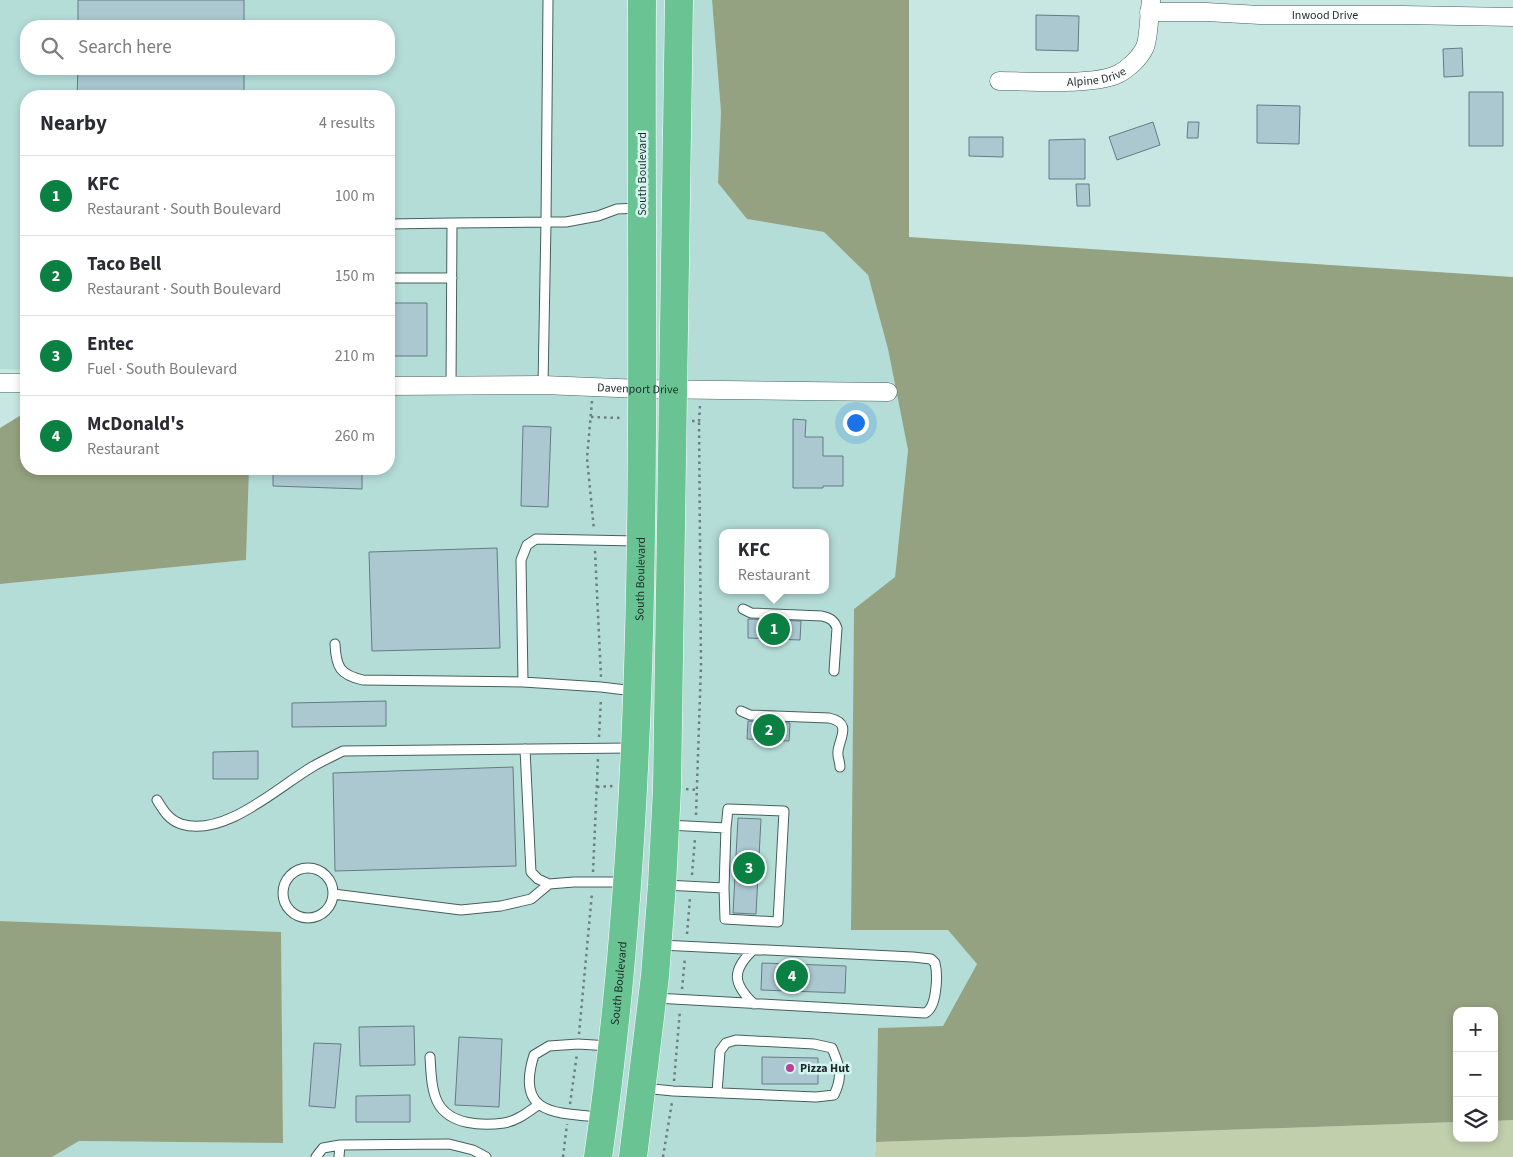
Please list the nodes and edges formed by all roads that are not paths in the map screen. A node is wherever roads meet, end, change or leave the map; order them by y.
1 (548, 0) edge
2 (642, 0) edge
3 (679, 0) edge
4 (1150, 6) edge
5 (1513, 17) edge
6 (999, 81) dead end
7 (642, 207) junction
8 (546, 222) junction
9 (452, 223) junction
10 (395, 224) edge
11 (395, 278) edge
12 (452, 278) junction
13 (0, 383) edge
14 (20, 383) edge
15 (544, 385) junction
16 (395, 386) edge
17 (452, 386) junction
18 (642, 389) junction
19 (673, 389) junction
20 (888, 392) dead end
21 (641, 457) junction
22 (672, 518) junction
23 (640, 541) junction
24 (743, 609) dead end
25 (335, 644) dead end
26 (834, 671) dead end
27 (523, 682) junction
28 (637, 691) junction
29 (741, 711) dead end
30 (635, 748) junction
31 (525, 749) junction
32 (840, 767) dead end
33 (157, 800) dead end
34 (665, 825) junction
35 (726, 828) junction
36 (627, 882) junction
37 (549, 884) junction
38 (662, 885) junction
39 (724, 888) junction
40 (333, 894) junction
41 (657, 945) junction
42 (753, 950) junction
43 (654, 987) junction
44 (754, 1004) junction
45 (612, 1046) junction
46 (430, 1057) dead end
47 (643, 1088) junction
48 (717, 1093) junction
49 (538, 1105) junction
50 (604, 1117) junction
51 (340, 1145) junction
52 (316, 1157) edge
53 (339, 1157) edge
54 (486, 1157) edge
55 (598, 1157) edge
56 (634, 1157) edge

1 - 8 lane
2 - 7 highway, South Boulevard
3 - 19 highway
4 - 5 street, Inwood Drive
4 - 6 street, Alpine Drive
7 - 8 lane
7 - 18 highway, South Boulevard
8 - 9 lane
8 - 15 lane
9 - 10 lane
9 - 12 lane
11 - 12 lane
12 - 17 lane
13 - 14 street
15 - 17 street, Davenport Drive
15 - 18 street, Davenport Drive
16 - 17 street, Davenport Drive
18 - 19 street, Davenport Drive
18 - 21 highway, South Boulevard
19 - 20 street, Davenport Drive
19 - 22 highway
21 - 22 highway
21 - 23 highway, South Boulevard
22 - 34 highway
23 - 27 lane
23 - 28 highway, South Boulevard
24 - 26 lane
25 - 27 lane
27 - 28 lane
28 - 30 highway, South Boulevard
29 - 32 lane
30 - 31 lane
30 - 36 highway, South Boulevard
31 - 33 lane
31 - 37 lane
34 - 35 lane
34 - 38 highway
35 - 39 lane
35 - 39 lane
36 - 37 lane
36 - 43 highway
36 - 45 highway, South Boulevard
37 - 40 lane
38 - 39 lane
38 - 41 highway
40 - 40 lane
41 - 42 lane
41 - 43 highway
42 - 44 lane
42 - 44 lane
43 - 44 lane
43 - 47 highway
45 - 49 lane
45 - 50 highway, South Boulevard
46 - 49 lane
47 - 48 lane
47 - 56 highway
48 - 48 lane
49 - 50 lane
50 - 55 highway, South Boulevard
51 - 52 lane
51 - 53 lane
51 - 54 lane

